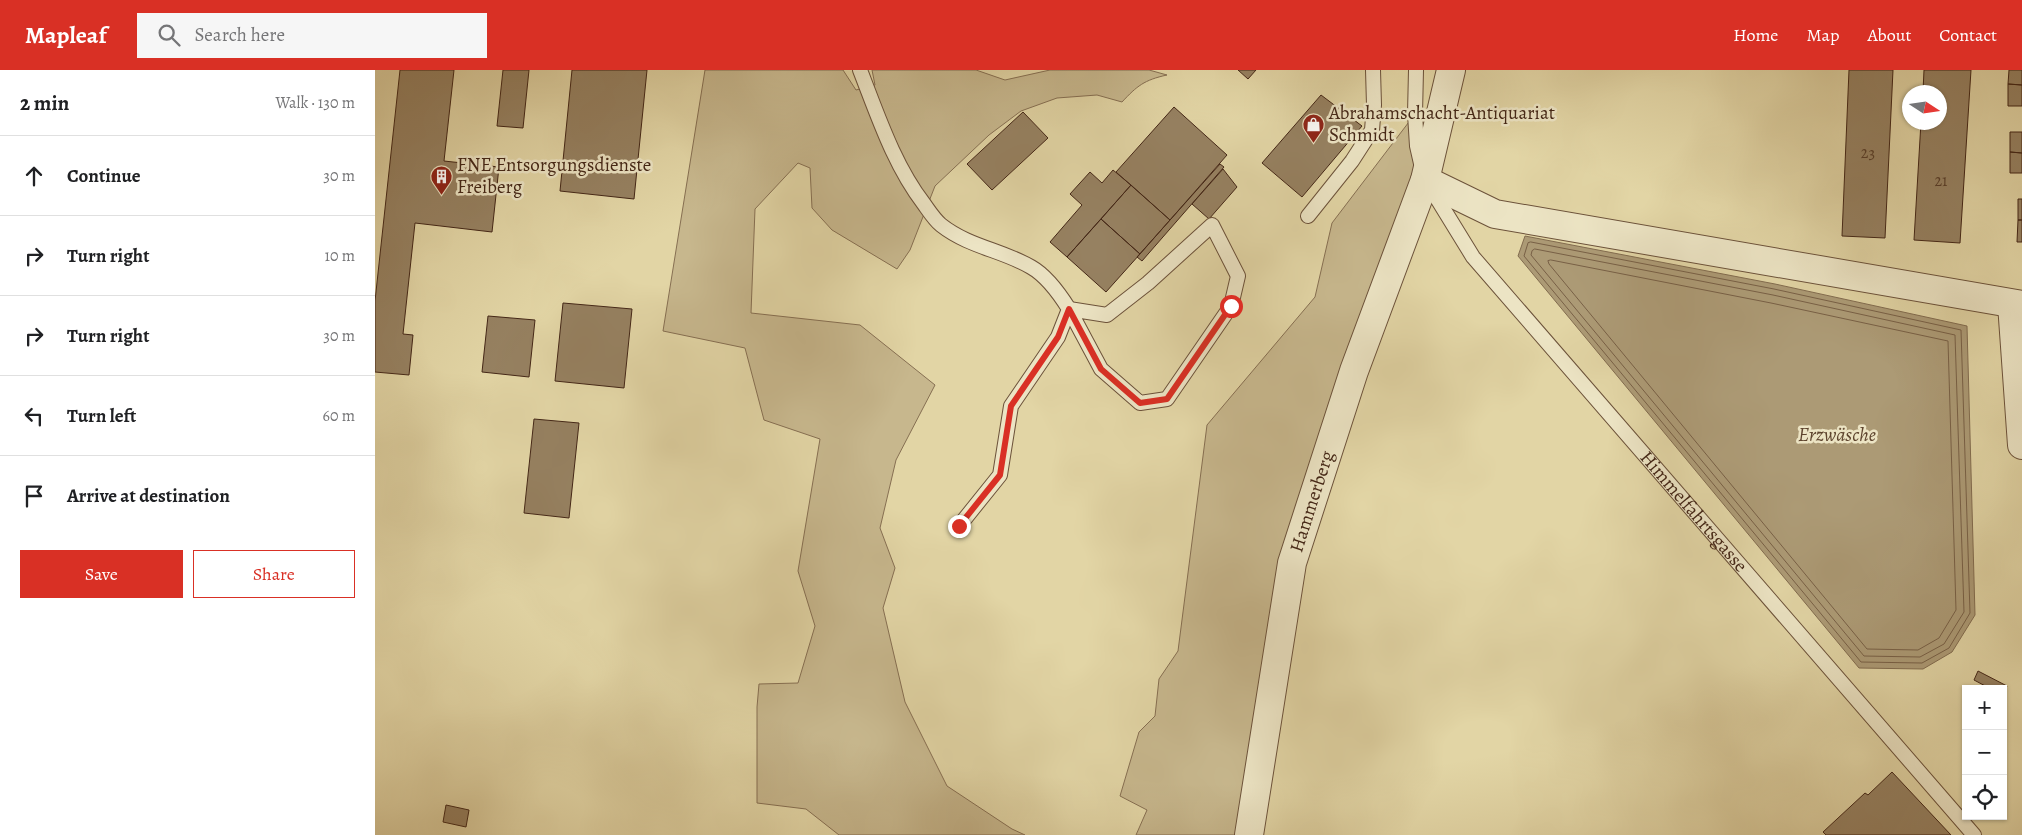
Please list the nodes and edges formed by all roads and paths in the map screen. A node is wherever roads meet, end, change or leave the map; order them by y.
1 (860, 70) edge
2 (1373, 70) edge
3 (1416, 70) edge
4 (1451, 70) edge
5 (1425, 180) junction
6 (1308, 216) dead end
7 (2017, 304) edge
8 (1069, 309) junction
9 (2022, 445) edge
10 (959, 526) dead end
11 (1249, 835) edge
12 (1974, 835) edge

1 - 8 lane
2 - 6 lane
3 - 5 lane, Himmelfahrtsgasse
4 - 5 street
5 - 7 street
5 - 11 street, Hammerberg
5 - 12 lane, Himmelfahrtsgasse
7 - 9 street
8 - 8 lane
8 - 10 lane

